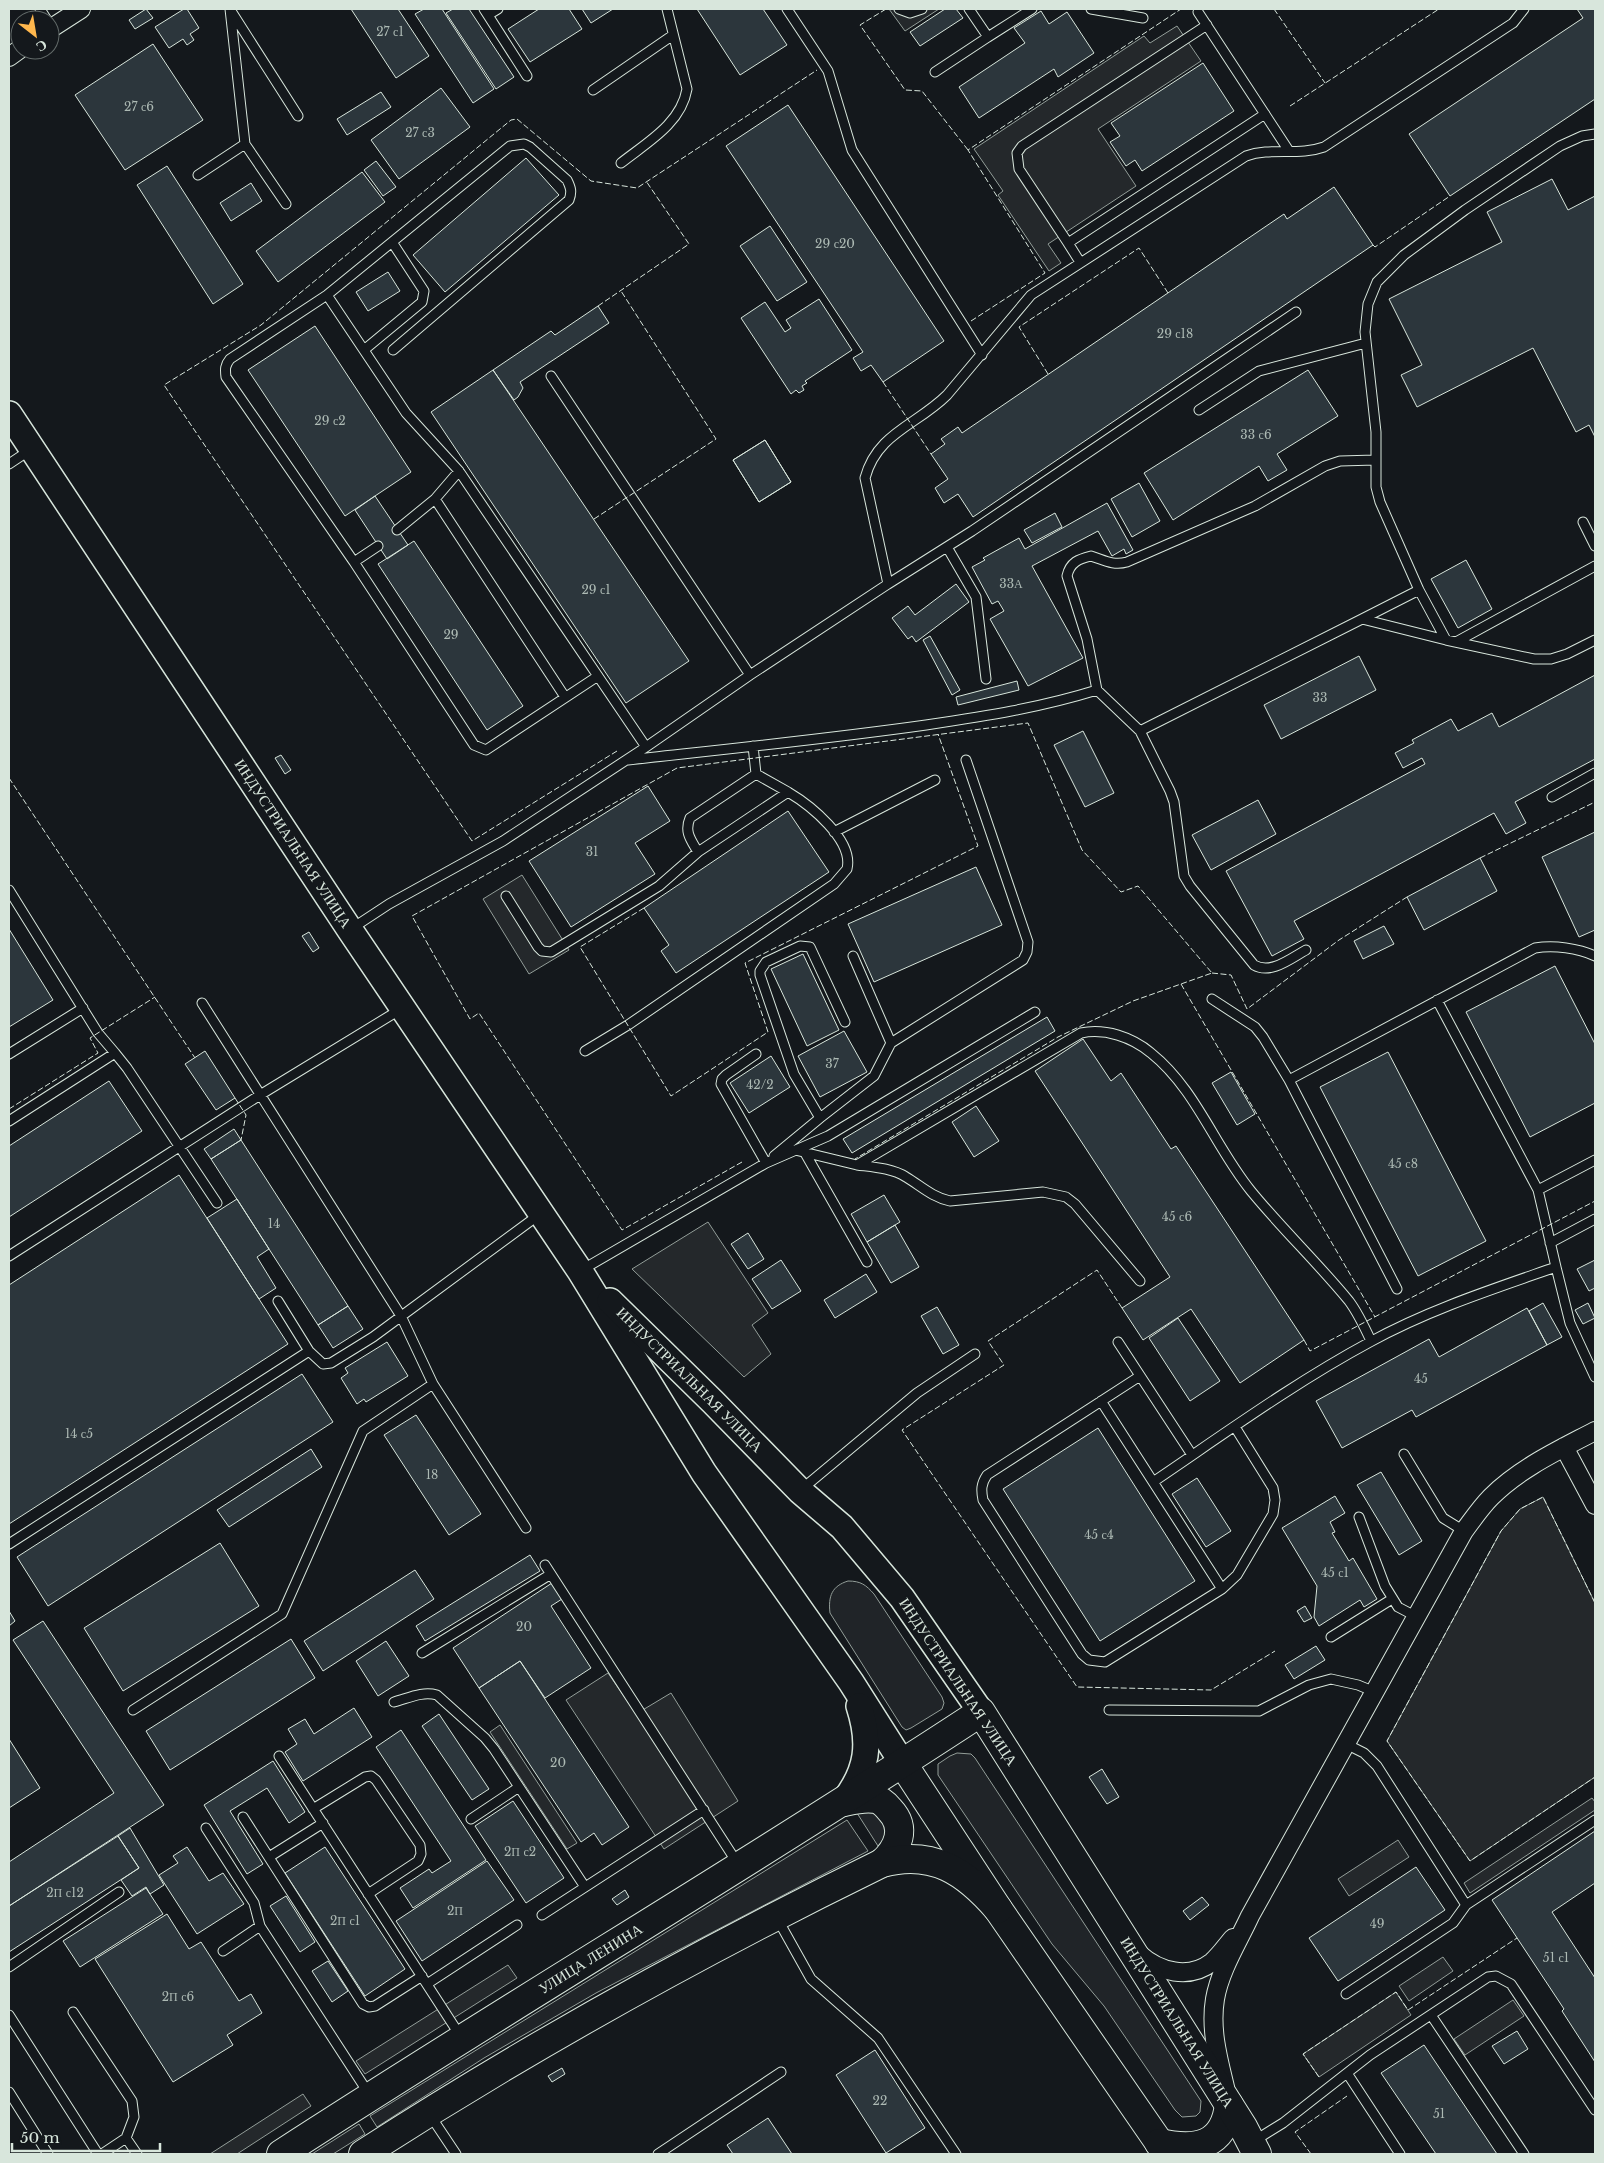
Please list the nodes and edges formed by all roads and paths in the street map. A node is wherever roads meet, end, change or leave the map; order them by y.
1 (81, 9) edge
2 (229, 9) edge
3 (498, 9) edge
4 (667, 9) edge
5 (787, 9) edge
6 (899, 9) edge
7 (922, 9) edge
8 (1032, 9) edge
9 (1092, 9) edge
10 (1524, 9) edge
11 (972, 10) edge
12 (486, 12) edge
13 (1198, 12) dead end
14 (1143, 18) dead end
15 (60, 20) edge
16 (1207, 25) junction
17 (673, 35) junction
18 (988, 37) junction
19 (935, 72) dead end
20 (527, 76) dead end
21 (593, 90) dead end
22 (1264, 114) junction
23 (298, 116) dead end
24 (1595, 134) edge
25 (245, 144) junction
26 (1289, 151) junction
27 (621, 163) dead end
28 (198, 175) dead end
29 (286, 204) dead end
30 (392, 242) junction
31 (1068, 243) junction
32 (1080, 262) junction
33 (327, 295) junction
34 (1296, 312) dead end
35 (1366, 343) junction
36 (364, 350) junction
37 (393, 350) dead end
38 (982, 355) junction
39 (551, 376) dead end
40 (1199, 410) dead end
41 (9, 414) edge
42 (32, 449) junction
43 (1375, 460) junction
44 (9, 464) edge
45 (459, 471) junction
46 (435, 499) junction
47 (1583, 522) dead end
48 (397, 530) dead end
49 (378, 546) dead end
50 (1595, 546) edge
51 (947, 547) junction
52 (354, 562) junction
53 (1595, 566) edge
54 (888, 584) junction
55 (1419, 590) junction
56 (1362, 618) junction
57 (1446, 640) junction
58 (1595, 640) edge
59 (1456, 642) junction
60 (750, 675) junction
61 (598, 676) junction
62 (986, 679) dead end
63 (1097, 690) junction
64 (566, 698) junction
65 (1140, 731) junction
66 (753, 746) junction
67 (646, 747) junction
68 (966, 760) dead end
69 (626, 761) junction
70 (756, 774) junction
71 (1595, 774) edge
72 (935, 780) dead end
73 (788, 792) junction
74 (1552, 797) dead end
75 (834, 832) junction
76 (698, 852) junction
77 (9, 890) edge
78 (506, 896) dead end
79 (350, 930) junction
80 (1306, 950) dead end
81 (853, 956) dead end
82 (1595, 956) edge
83 (1212, 999) dead end
84 (1437, 1000) junction
85 (202, 1003) dead end
86 (82, 1008) junction
87 (404, 1008) junction
88 (1035, 1012) dead end
89 (845, 1022) dead end
90 (891, 1043) junction
91 (586, 1050) dead end
92 (114, 1053) junction
93 (9, 1054) edge
94 (756, 1054) dead end
95 (1288, 1080) junction
96 (260, 1095) junction
97 (820, 1118) junction
98 (9, 1121) edge
99 (180, 1146) junction
100 (800, 1151) junction
101 (1595, 1160) edge
102 (766, 1163) junction
103 (857, 1165) junction
104 (1538, 1190) junction
105 (217, 1203) dead end
106 (542, 1212) junction
107 (1595, 1219) edge
108 (1550, 1243) junction
109 (9, 1256) edge
110 (867, 1262) dead end
111 (1556, 1267) junction
112 (580, 1271) junction
113 (1140, 1282) dead end
114 (1397, 1289) dead end
115 (278, 1301) dead end
116 (401, 1316) junction
117 (1371, 1341) junction
118 (1118, 1342) dead end
119 (309, 1350) junction
120 (975, 1354) dead end
121 (1140, 1376) junction
122 (1595, 1377) edge
123 (433, 1384) junction
124 (1101, 1401) junction
125 (1235, 1427) junction
126 (1595, 1431) edge
127 (1564, 1447) junction
128 (1404, 1454) dead end
129 (1192, 1456) junction
130 (1153, 1482) junction
131 (800, 1491) junction
132 (1595, 1505) edge
133 (1359, 1517) dead end
134 (526, 1528) dead end
135 (1464, 1531) junction
136 (9, 1544) edge
137 (545, 1565) dead end
138 (551, 1574) junction
139 (1222, 1589) junction
140 (1392, 1599) junction
141 (1417, 1618) junction
142 (1331, 1637) dead end
143 (422, 1653) dead end
144 (851, 1682) junction
145 (1375, 1692) junction
146 (394, 1702) dead end
147 (133, 1710) dead end
148 (1109, 1710) dead end
149 (981, 1712) junction
150 (1346, 1744) junction
151 (279, 1756) dead end
152 (903, 1764) junction
153 (519, 1787) junction
154 (844, 1802) junction
155 (313, 1809) junction
156 (704, 1810) junction
157 (243, 1817) dead end
158 (471, 1819) dead end
159 (1595, 1820) edge
160 (322, 1823) junction
161 (206, 1828) dead end
162 (269, 1858) junction
163 (882, 1863) junction
164 (740, 1866) junction
165 (585, 1887) junction
166 (119, 1892) dead end
167 (368, 1894) junction
168 (1466, 1905) junction
169 (998, 1909) junction
170 (542, 1915) dead end
171 (1250, 1916) junction
172 (776, 1917) junction
173 (517, 1925) dead end
174 (260, 1926) junction
175 (1129, 1946) junction
176 (223, 1950) dead end
177 (9, 1967) edge
178 (422, 1976) junction
179 (427, 1984) junction
180 (1346, 1994) dead end
181 (73, 2012) dead end
182 (9, 2015) edge
183 (1431, 2015) junction
184 (463, 2039) junction
185 (781, 2072) dead end
186 (1347, 2073) junction
187 (9, 2092) edge
188 (370, 2096) junction
189 (1229, 2105) junction
190 (1595, 2110) edge
191 (429, 2113) junction
192 (126, 2138) junction
193 (1254, 2148) edge
194 (1163, 2149) edge
195 (48, 2154) edge
196 (100, 2154) edge
197 (137, 2154) edge
198 (280, 2154) edge
199 (363, 2154) edge
200 (456, 2154) edge
201 (658, 2154) edge
202 (956, 2154) edge
203 (1400, 2154) edge
204 (1524, 2154) edge

1 - 15 street
2 - 23 lane
2 - 25 lane
3 - 12 lane
4 - 17 lane
5 - 38 lane
6 - 7 lane
8 - 18 lane
9 - 14 lane
10 - 26 lane
11 - 18 lane
12 - 20 lane
13 - 16 lane
16 - 22 lane
16 - 31 lane
17 - 21 lane
17 - 27 lane
18 - 19 lane
22 - 26 lane
22 - 31 lane
24 - 35 lane
25 - 28 lane
25 - 29 lane
26 - 32 lane
30 - 33 lane
30 - 36 lane
30 - 37 lane
31 - 32 lane
32 - 38 lane
33 - 36 lane
33 - 52 lane
34 - 51 lane
35 - 40 lane
35 - 43 lane
36 - 45 lane
38 - 54 lane
39 - 60 lane
41 - 42 main road, ИНДУСТРИАЛЬНАЯ УЛИЦА
42 - 44 lane
42 - 79 main road, ИНДУСТРИАЛЬНАЯ УЛИЦА
43 - 55 lane
43 - 63 lane
45 - 46 lane
45 - 61 lane
46 - 48 lane
46 - 64 lane
47 - 50 lane
49 - 52 lane
51 - 54 lane
51 - 62 lane
52 - 64 lane
53 - 59 lane
54 - 60 lane
55 - 56 lane
55 - 57 lane
56 - 57 lane
56 - 65 lane
57 - 59 lane
58 - 59 lane
60 - 67 lane
61 - 64 lane
61 - 67 lane
63 - 65 lane
63 - 66 lane
65 - 80 lane
66 - 69 lane
66 - 70 lane
67 - 69 lane
68 - 90 lane
69 - 79 lane
70 - 73 lane
70 - 76 lane
71 - 74 lane
72 - 75 lane
73 - 75 lane
73 - 76 lane
75 - 91 lane
76 - 78 lane
77 - 86 lane
79 - 87 main road, ИНДУСТРИАЛЬНАЯ УЛИЦА
81 - 90 lane
82 - 84 lane
83 - 95 lane
84 - 95 lane
84 - 104 lane
85 - 96 lane
86 - 92 lane
86 - 93 lane
87 - 96 lane
87 - 106 main road, ИНДУСТРИАЛЬНАЯ УЛИЦА
88 - 100 lane
89 - 97 lane
90 - 97 lane
92 - 98 lane
92 - 99 lane
94 - 102 lane
95 - 114 lane
96 - 99 lane
96 - 116 lane
97 - 102 lane
99 - 105 lane
99 - 109 lane
100 - 102 lane
100 - 103 lane
100 - 110 lane
101 - 104 lane
102 - 112 lane
103 - 113 lane
103 - 117 lane
104 - 108 lane
106 - 112 main road, ИНДУСТРИАЛЬНАЯ УЛИЦА
106 - 116 lane
107 - 108 lane
108 - 111 lane
111 - 117 lane
111 - 122 lane
112 - 131 main road, ИНДУСТРИАЛЬНАЯ УЛИЦА
112 - 144 main road, ИНДУСТРИАЛЬНАЯ УЛИЦА
115 - 119 lane
116 - 119 lane
116 - 123 lane
117 - 125 lane
118 - 121 lane
119 - 136 lane
120 - 131 lane
121 - 124 lane
121 - 129 lane
123 - 134 lane
123 - 147 lane
124 - 130 lane
124 - 139 lane
125 - 129 lane
125 - 139 lane
126 - 127 street
127 - 132 street
127 - 135 street
128 - 135 lane
129 - 130 lane
130 - 139 lane
131 - 149 main road, ИНДУСТРИАЛЬНАЯ УЛИЦА
133 - 140 lane
135 - 141 street
137 - 138 lane
138 - 143 lane
138 - 156 lane
140 - 141 lane
140 - 142 lane
141 - 145 street
144 - 152 main road, ИНДУСТРИАЛЬНАЯ УЛИЦА
144 - 154 main road
145 - 148 lane
145 - 150 street
146 - 153 lane
149 - 152 main road, УЛИЦА ЛЕНИНА
149 - 175 main road, ИНДУСТРИАЛЬНАЯ УЛИЦА
150 - 168 lane
150 - 171 street
151 - 155 lane
152 - 154 main road, УЛИЦА ЛЕНИНА
152 - 169 main road, ИНДУСТРИАЛЬНАЯ УЛИЦА
153 - 158 lane
153 - 165 lane
154 - 163 main road
154 - 164 main road, УЛИЦА ЛЕНИНА
155 - 160 lane
155 - 167 lane
156 - 164 lane
156 - 165 lane
157 - 162 lane
159 - 168 lane
160 - 162 lane
160 - 167 lane
161 - 174 lane
162 - 178 lane
163 - 169 main road
163 - 172 main road
164 - 184 main road, УЛИЦА ЛЕНИНА
165 - 170 lane
166 - 177 lane
167 - 178 lane
168 - 180 lane
169 - 194 main road, ИНДУСТРИАЛЬНАЯ УЛИЦА
171 - 175 street
171 - 189 street
172 - 191 main road
172 - 202 lane
173 - 179 lane
174 - 176 lane
174 - 188 lane
175 - 189 main road, ИНДУСТРИАЛЬНАЯ УЛИЦА
178 - 179 lane
179 - 184 lane
181 - 192 lane
182 - 196 lane
183 - 186 lane
183 - 190 lane
183 - 204 lane
184 - 188 main road, УЛИЦА ЛЕНИНА
185 - 201 lane
186 - 193 lane
186 - 203 lane
187 - 195 lane
188 - 198 main road, УЛИЦА ЛЕНИНА
189 - 193 main road, ИНДУСТРИАЛЬНАЯ УЛИЦА
189 - 194 main road
191 - 199 main road
191 - 200 lane
192 - 196 lane
192 - 197 lane

